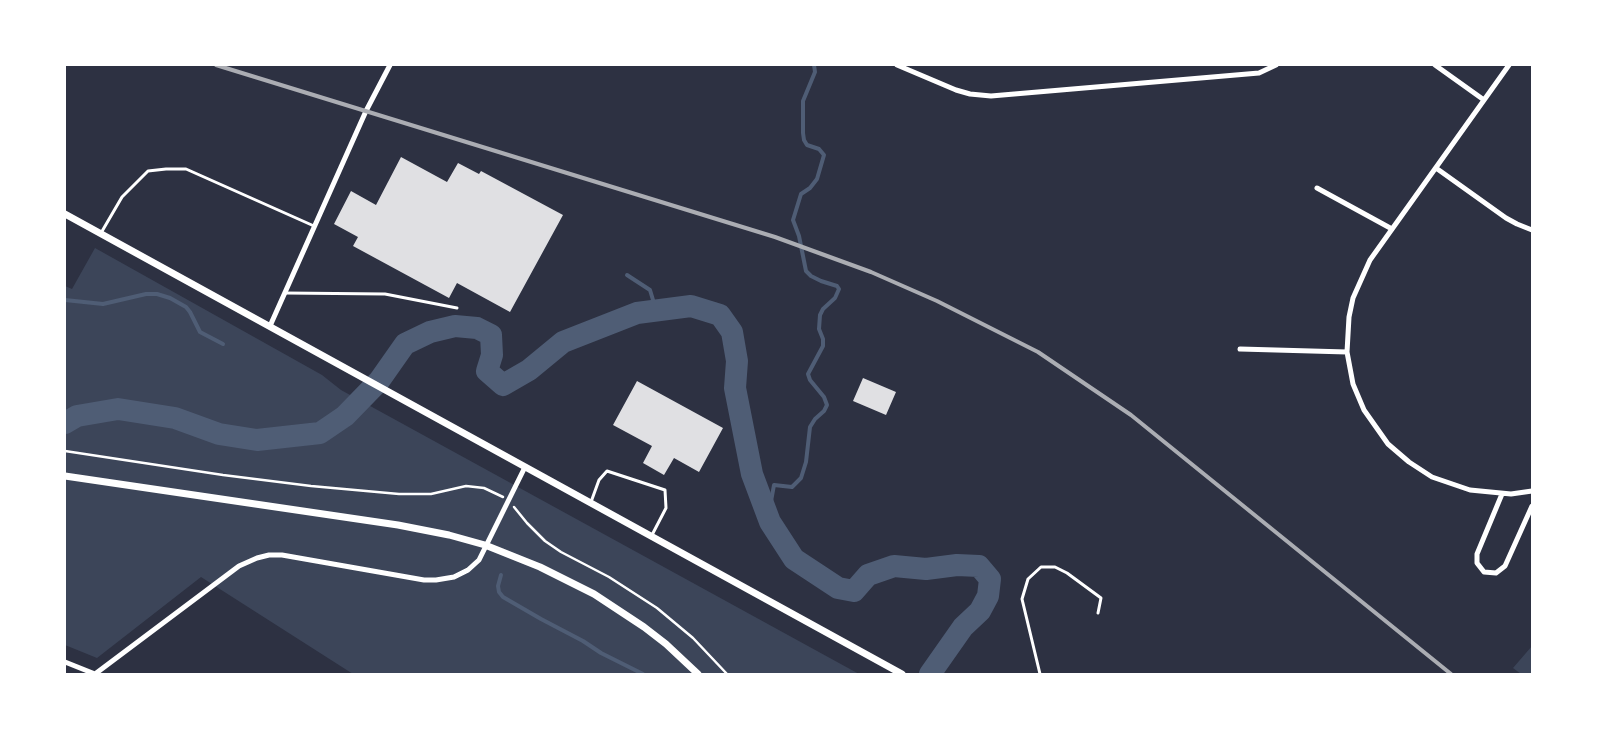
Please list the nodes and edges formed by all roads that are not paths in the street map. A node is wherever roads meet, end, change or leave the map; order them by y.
1 (390, 65) edge
2 (897, 65) edge
3 (1276, 65) edge
4 (1435, 65) edge
5 (1509, 65) edge
6 (1484, 100) junction
7 (1436, 168) junction
8 (1317, 188) dead end
9 (65, 214) edge
10 (314, 226) junction
11 (1392, 229) junction
12 (1532, 230) edge
13 (101, 233) junction
14 (285, 293) junction
15 (456, 308) dead end
16 (270, 326) junction
17 (1240, 349) dead end
18 (1347, 352) junction
19 (525, 467) junction
20 (65, 476) edge
21 (1532, 491) edge
22 (1502, 494) junction
23 (591, 503) junction
24 (1532, 506) edge
25 (651, 536) junction
26 (485, 545) junction
27 (1098, 613) dead end
28 (65, 662) edge
29 (95, 674) edge
30 (698, 674) edge
31 (902, 674) edge
32 (1040, 674) edge

1 - 10 street
2 - 3 street
4 - 6 street
5 - 6 street
6 - 7 street
7 - 11 street
7 - 12 street
8 - 11 street
9 - 13 street
10 - 13 lane
10 - 14 street
11 - 18 street
13 - 16 street
14 - 15 lane
14 - 16 street
16 - 19 street
17 - 18 street
18 - 22 street
19 - 23 street
19 - 26 street
20 - 26 street
21 - 22 street
22 - 24 street
23 - 25 street
23 - 25 lane
25 - 31 street
26 - 29 street
26 - 30 street
27 - 32 lane
28 - 29 street

